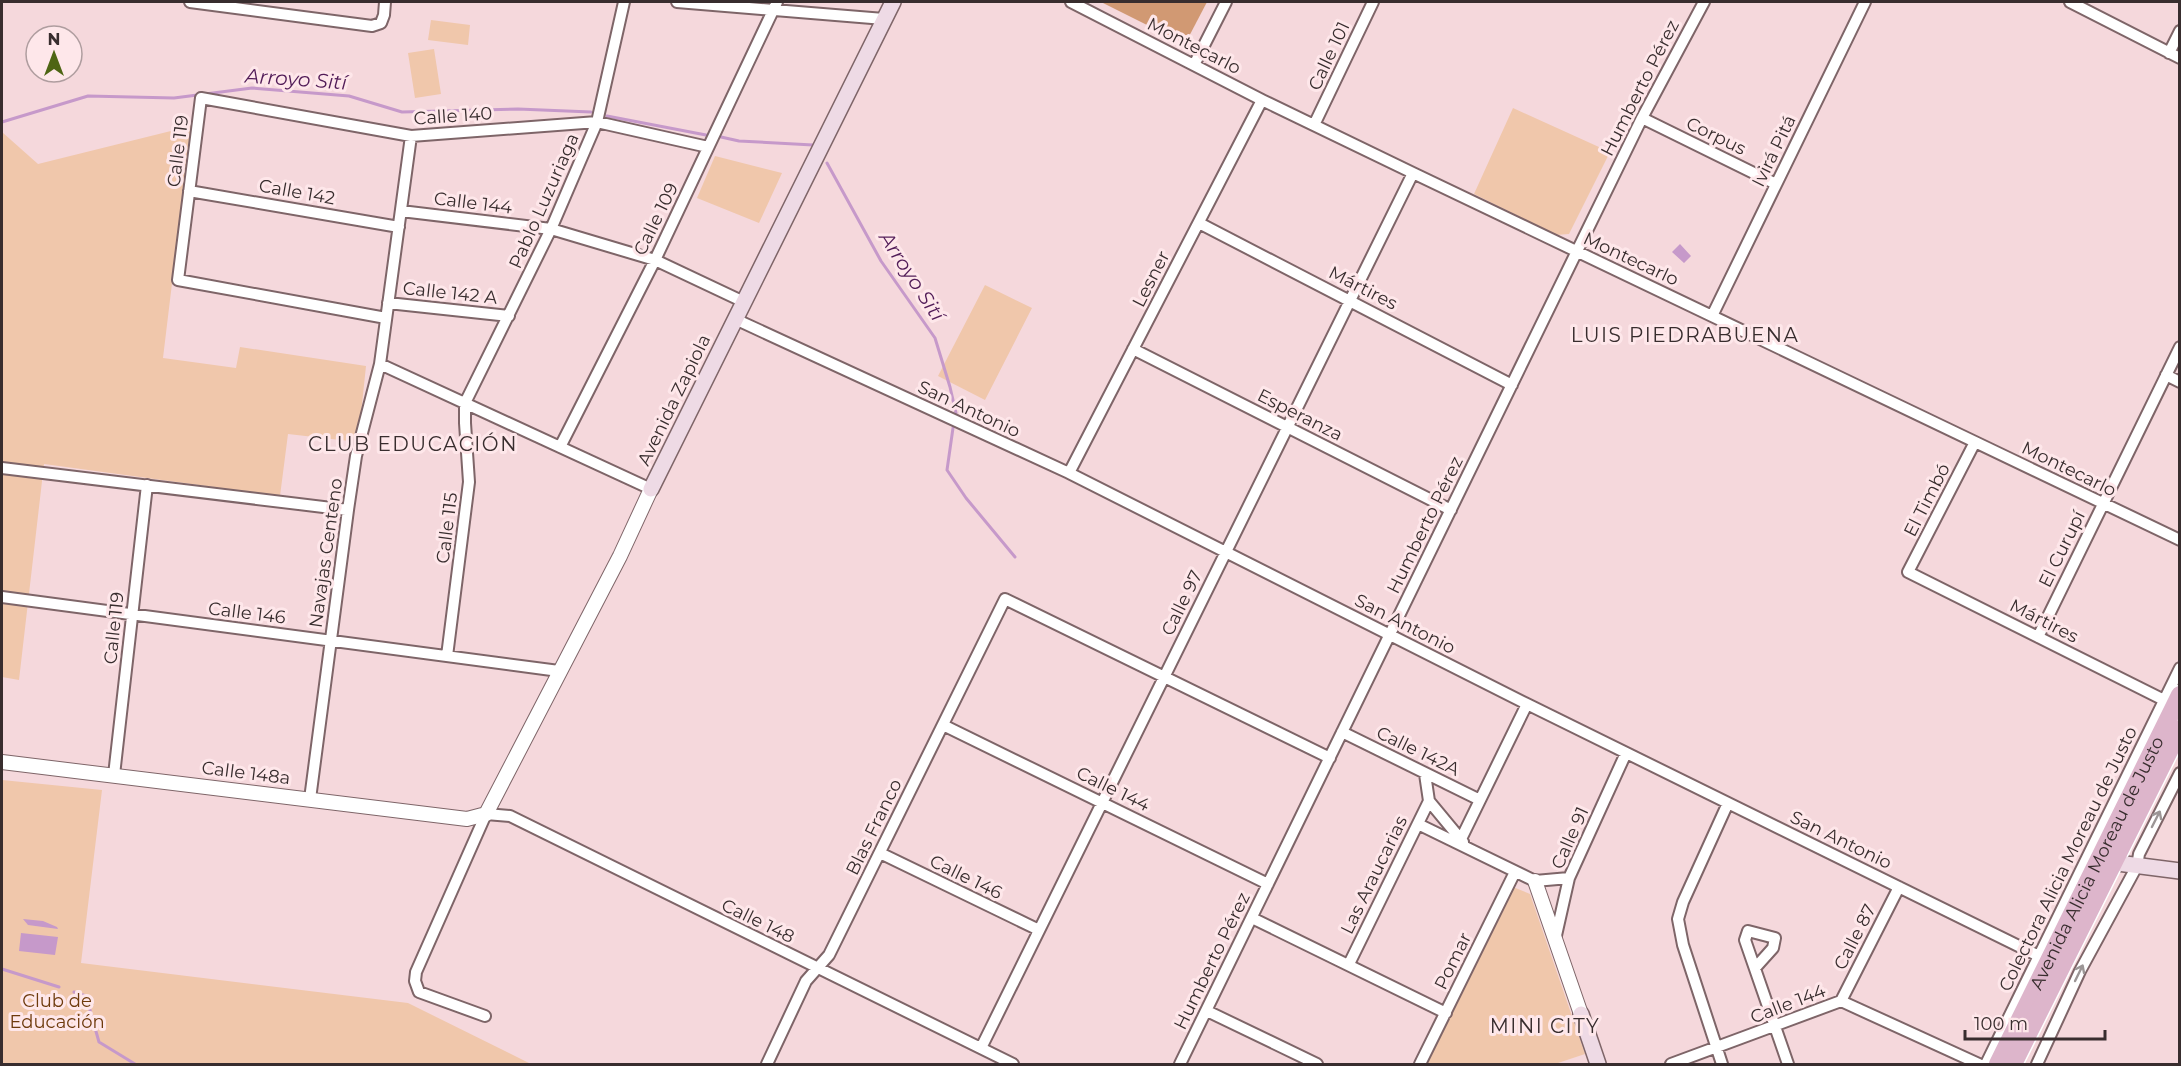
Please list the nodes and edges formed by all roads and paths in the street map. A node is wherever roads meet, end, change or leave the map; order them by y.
1 (190, 2) edge
2 (385, 2) edge
3 (624, 2) edge
4 (677, 2) edge
5 (892, 2) edge
6 (1071, 2) edge
7 (1226, 2) edge
8 (1373, 2) edge
9 (1704, 2) edge
10 (1865, 2) edge
11 (2070, 2) edge
12 (775, 6) edge
13 (884, 19) junction
14 (2180, 31) edge
15 (2174, 56) edge
16 (1194, 65) junction
17 (201, 98) joint
18 (1262, 100) junction
19 (1642, 118) junction
20 (597, 122) junction
21 (1314, 125) junction
22 (411, 136) junction
23 (708, 147) junction
24 (1413, 173) junction
25 (1776, 184) junction
26 (189, 191) junction
27 (401, 211) junction
28 (1198, 223) junction
29 (399, 227) junction
30 (552, 229) junction
31 (1576, 252) junction
32 (655, 260) junction
33 (1350, 300) junction
34 (744, 302) junction
35 (388, 303) junction
36 (509, 316) junction
37 (1712, 316) junction
38 (386, 318) junction
39 (735, 319) junction
40 (2180, 347) edge
41 (1133, 349) junction
42 (380, 364) junction
43 (2166, 375) junction
44 (2180, 382) edge
45 (1512, 385) junction
46 (465, 403) junction
47 (1287, 427) junction
48 (1975, 442) junction
49 (560, 447) junction
50 (2, 468) edge
51 (1069, 473) junction
52 (147, 485) junction
53 (651, 489) junction
54 (2103, 504) junction
55 (348, 510) junction
56 (1451, 510) junction
57 (2180, 540) edge
58 (1226, 551) junction
59 (1908, 572) joint
60 (2, 597) edge
61 (132, 615) junction
62 (1389, 635) junction
63 (2038, 636) junction
64 (331, 640) junction
65 (447, 656) junction
66 (2180, 668) edge
67 (559, 671) junction
68 (1164, 677) junction
69 (2172, 697) edge
70 (1527, 704) junction
71 (943, 724) junction
72 (2180, 729) edge
73 (1342, 732) junction
74 (1626, 753) junction
75 (1330, 758) junction
76 (2, 762) edge
77 (2180, 773) edge
78 (1425, 774) junction
79 (114, 775) junction
80 (310, 799) junction
81 (1480, 800) junction
82 (1429, 801) junction
83 (1102, 802) junction
84 (1728, 803) junction
85 (486, 814) junction
86 (1418, 824) junction
87 (1461, 838) junction
88 (1471, 849) junction
89 (879, 853) junction
90 (2105, 862) junction
91 (2136, 866) junction
92 (2180, 871) edge
93 (1515, 872) junction
94 (1569, 878) junction
95 (1535, 881) junction
96 (1268, 884) junction
97 (1899, 887) junction
98 (1252, 918) junction
99 (1039, 930) junction
100 (1555, 940) junction
101 (2051, 962) junction
102 (1349, 964) junction
103 (1755, 968) dead end
104 (818, 969) junction
105 (1841, 1001) junction
106 (1207, 1011) junction
107 (1446, 1012) junction
108 (1581, 1014) joint
109 (485, 1016) dead end
110 (1775, 1026) junction
111 (981, 1048) junction
112 (1716, 1049) junction
113 (767, 1065) edge
114 (1013, 1065) edge
115 (1180, 1065) edge
116 (1317, 1065) edge
117 (1420, 1065) edge
118 (1598, 1065) edge
119 (1671, 1065) edge
120 (1722, 1065) edge
121 (1788, 1065) edge
122 (1979, 1065) edge
123 (1986, 1065) edge
124 (1998, 1065) edge
125 (2013, 1065) edge
126 (2037, 1065) edge

1 - 2 street
3 - 20 street, Pablo Luzuriaga
4 - 12 street
5 - 13 main road, Avenida Zapiola
6 - 16 street, Montecarlo
7 - 16 street
8 - 21 street, Calle 101
9 - 19 street, Humberto Pérez
10 - 25 street, Ivirá Pitá
11 - 15 street
12 - 13 street
12 - 23 street, Calle 109
13 - 34 main road, Avenida Zapiola
14 - 15 street
16 - 18 street, Montecarlo
17 - 22 street, Calle 140
17 - 26 street, Calle 119
18 - 21 street, Montecarlo
18 - 28 street, Lesner
19 - 25 street, Corpus
19 - 31 street, Humberto Pérez
20 - 22 street, Calle 140
20 - 23 street, Calle 140
20 - 30 street, Pablo Luzuriaga
21 - 24 street, Montecarlo
22 - 27 street, Navajas Centeno
23 - 32 street, Calle 109
24 - 31 street, Montecarlo
24 - 33 street, Calle 97
25 - 37 street, Ivirá Pitá
26 - 29 street, Calle 142
26 - 38 street, Calle 119
27 - 29 street, Navajas Centeno
27 - 30 street, Calle 144
28 - 33 street, Mártires
28 - 41 street, Lesner
29 - 35 street, Navajas Centeno
30 - 32 street, Calle 144
30 - 36 street, Pablo Luzuriaga
31 - 37 street, Montecarlo
31 - 45 street, Humberto Pérez
32 - 34 street, Calle 144
32 - 49 street, Calle 109
33 - 45 street, Mártires
33 - 47 street, Calle 97
34 - 39 main road, Avenida Zapiola
35 - 36 street, Calle 142 A
35 - 38 street, Navajas Centeno
36 - 46 street, Pablo Luzuriaga
37 - 48 street, Montecarlo
38 - 42 street, Navajas Centeno
39 - 51 street, San Antonio
39 - 53 main road, Avenida Zapiola
40 - 43 street, El Curupí
41 - 47 street, Esperanza
41 - 51 street, Lesner
42 - 46 street
42 - 55 street, Navajas Centeno
43 - 44 street
43 - 54 street, El Curupí
45 - 56 street, Humberto Pérez
46 - 49 street
46 - 65 street, Calle 115
47 - 56 street, Esperanza
47 - 58 street, Calle 97
48 - 54 street, Montecarlo
48 - 59 street, El Timbó
49 - 53 street
50 - 52 street
51 - 58 street, San Antonio
52 - 55 street
52 - 61 street, Calle 119
53 - 67 street, Avenida Zapiola
54 - 57 street, Montecarlo
54 - 63 street, El Curupí
55 - 64 street, Navajas Centeno
56 - 62 street, Humberto Pérez
58 - 62 street, San Antonio
58 - 68 street, Calle 97
59 - 63 street, Mártires
60 - 61 street, Calle 146
61 - 64 street, Calle 146
61 - 79 street, Calle 119
62 - 70 street, San Antonio
62 - 73 street, Humberto Pérez
63 - 69 street, Mártires
64 - 65 street, Calle 146
64 - 80 street, Navajas Centeno
65 - 67 street, Calle 146
66 - 69 street, Colectora Alicia Moreau de Justo
67 - 85 street, Avenida Zapiola
68 - 71 street, Blas Franco
68 - 75 street
68 - 83 street, Calle 97
69 - 90 main road, Avenida Alicia Moreau de Justo
69 - 101 street, Colectora Alicia Moreau de Justo
70 - 74 street, San Antonio
70 - 81 street
71 - 83 street, Calle 144
71 - 89 street, Blas Franco
72 - 90 main road, Avenida Alicia Moreau de Justo
73 - 75 street, Humberto Pérez
73 - 78 street, Calle 142A
74 - 84 street, San Antonio
74 - 94 street, Calle 91
75 - 96 street, Humberto Pérez
76 - 79 street, Calle 148a
91 -> 77 street
78 - 81 street, Calle 142A
78 - 82 street
79 - 80 street, Calle 148a
80 - 85 street, Calle 148a
81 - 87 street
82 - 86 street, Las Araucarias
82 - 87 street
83 - 96 street, Calle 144
83 - 99 street, Calle 97
84 - 97 street, San Antonio
84 - 112 street
85 - 104 street, Calle 148
85 - 109 street
86 - 88 street
86 - 102 street, Las Araucarias
87 - 88 street
88 - 93 street
89 - 99 street, Calle 146
89 - 104 street, Blas Franco
90 - 91 main road
90 - 101 main road, Avenida Alicia Moreau de Justo
91 - 92 main road
126 -> 91 street
93 - 95 street
93 - 107 street, Pomar
94 - 95 street
94 - 100 street, Calle 91
95 - 100 street
96 - 98 street, Humberto Pérez
97 - 101 street, San Antonio
97 - 105 street, Calle 87
98 - 102 street
98 - 106 street, Humberto Pérez
99 - 111 street, Calle 97
100 - 108 street
101 - 123 street, Colectora Alicia Moreau de Justo
101 - 124 main road, Avenida Alicia Moreau de Justo
101 - 125 main road, Avenida Alicia Moreau de Justo
102 - 107 street
103 - 110 street
104 - 111 street, Calle 148
104 - 113 street, Blas Franco
105 - 110 street, Calle 144
105 - 122 street, Calle 144
106 - 115 street, Humberto Pérez
106 - 116 street
107 - 117 street, Pomar
108 - 118 main road
110 - 112 street, Calle 144
110 - 121 street
111 - 114 street, Calle 148
112 - 119 street, Calle 144
112 - 120 street

